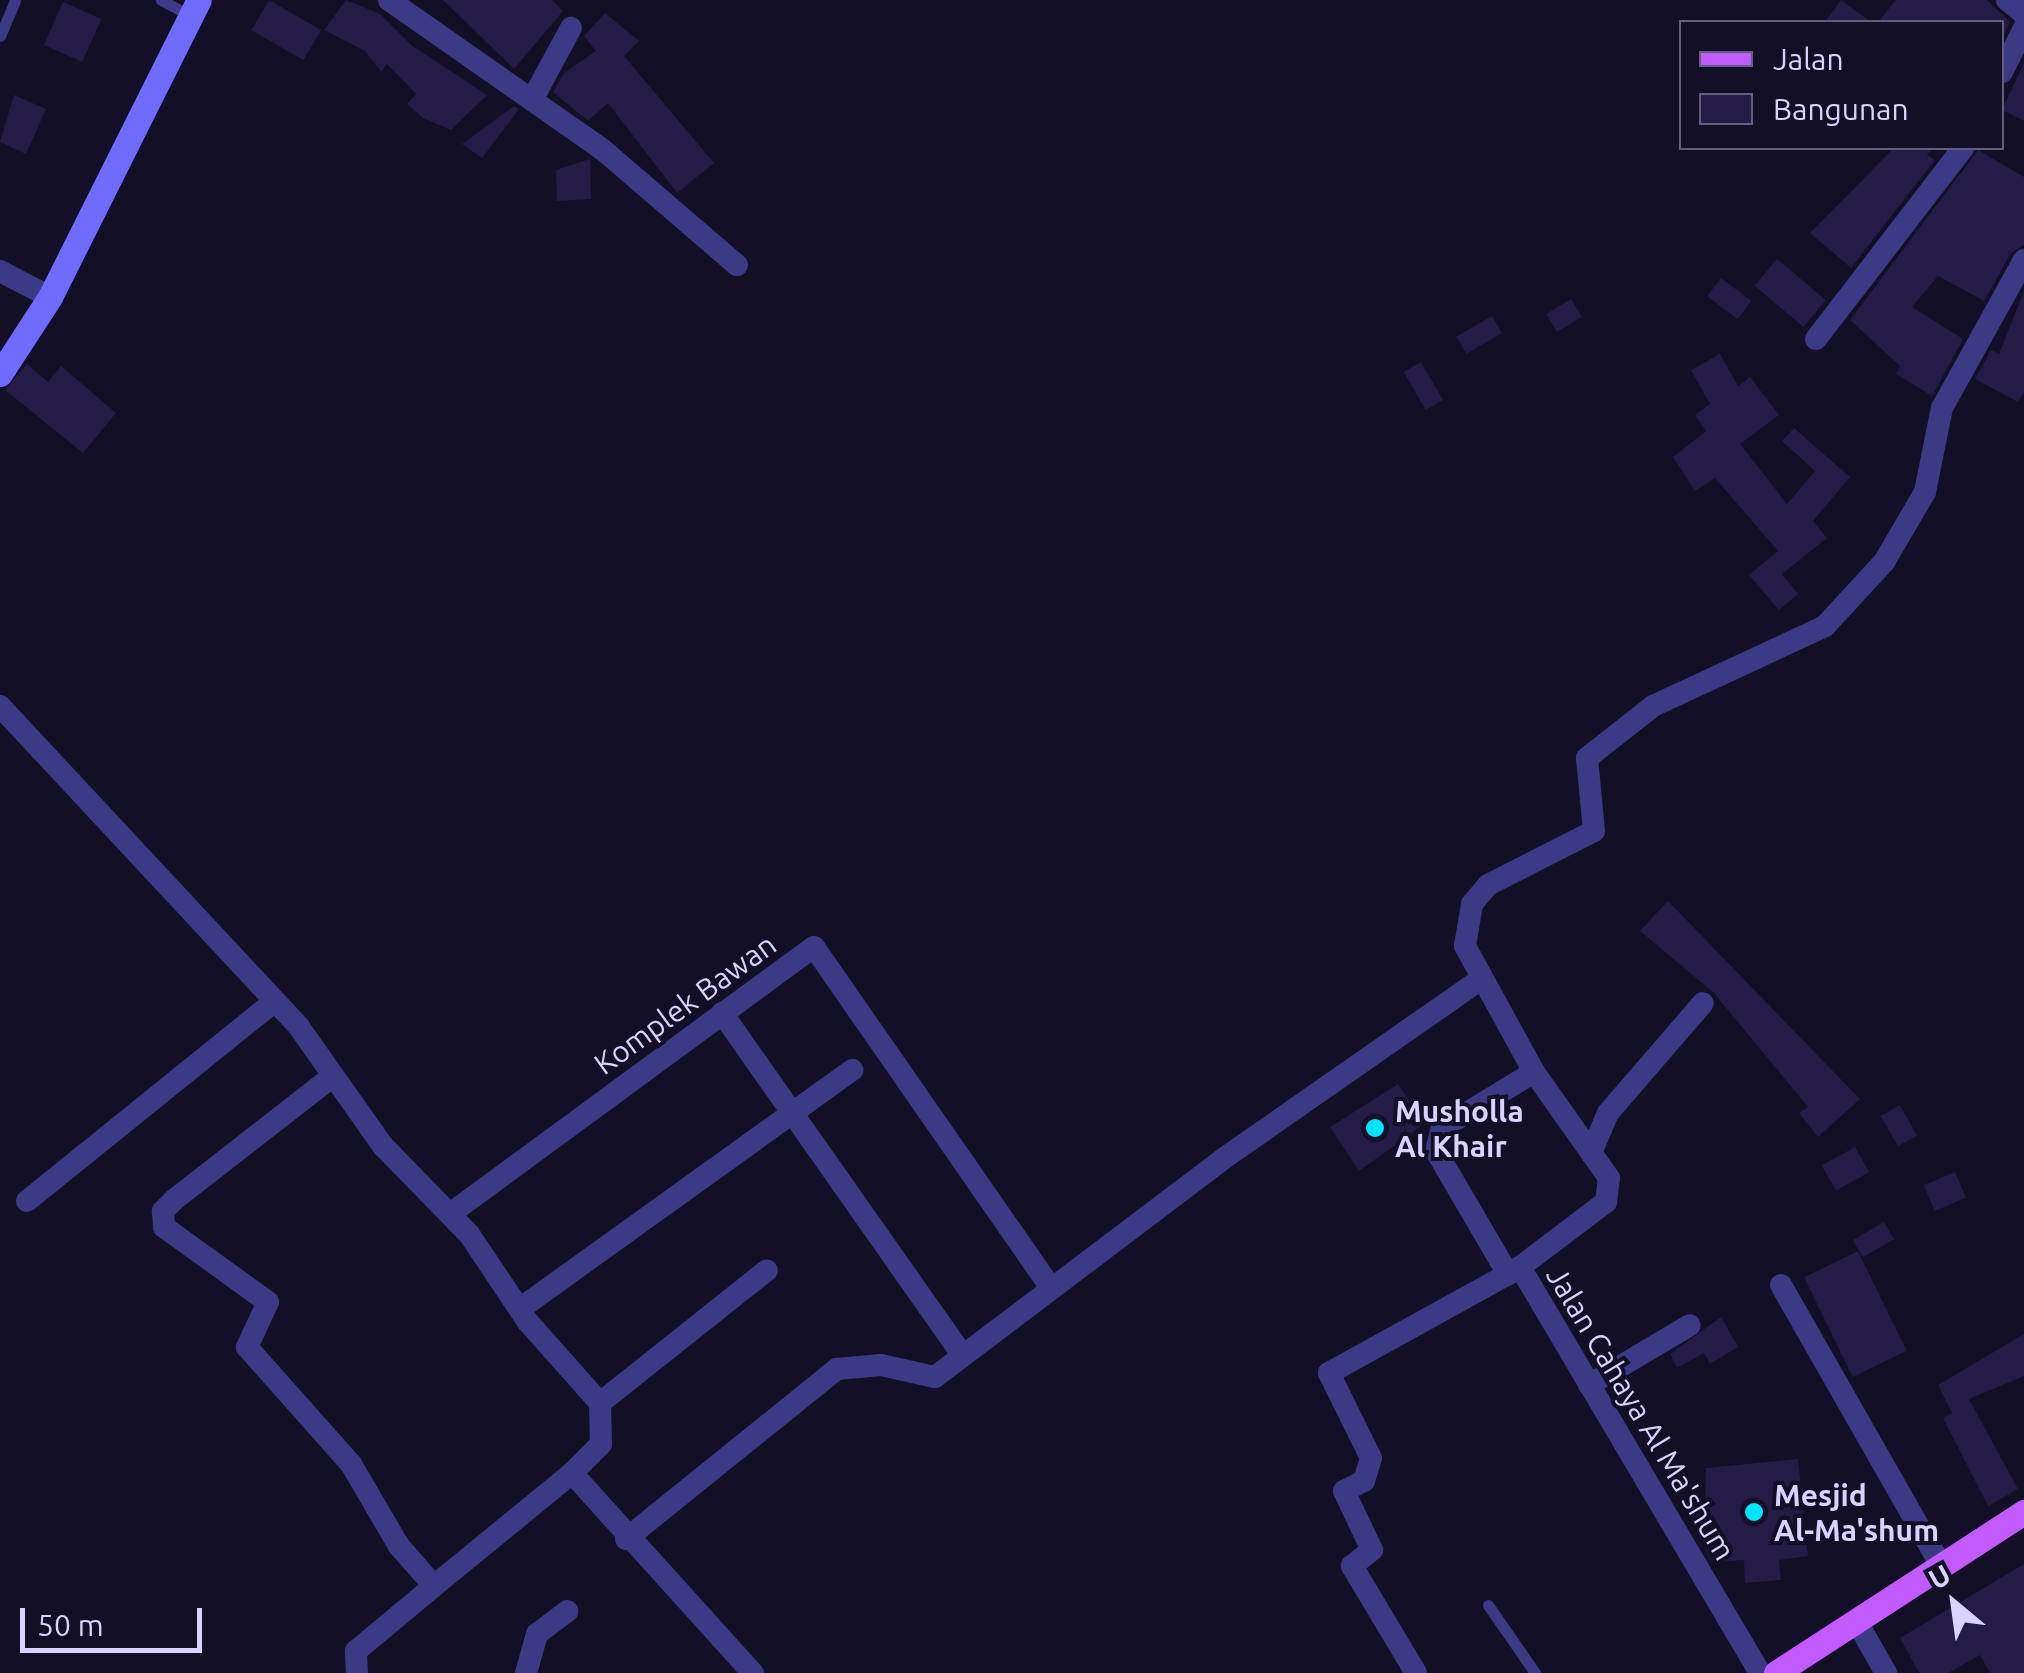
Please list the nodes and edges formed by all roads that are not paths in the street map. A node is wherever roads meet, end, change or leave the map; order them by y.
1 (15, 0) edge
2 (161, 0) edge
3 (390, 0) edge
4 (2007, 0) edge
5 (195, 8) edge
6 (2024, 14) edge
7 (571, 28) dead end
8 (2024, 28) edge
9 (0, 36) edge
10 (2004, 68) edge
11 (532, 100) junction
12 (1961, 150) edge
13 (2024, 260) edge
14 (737, 265) dead end
15 (0, 272) edge
16 (50, 297) junction
17 (1816, 339) dead end
18 (0, 374) edge
19 (0, 706) edge
20 (1481, 979) junction
21 (274, 1002) junction
22 (1703, 1003) dead end
23 (722, 1013) junction
24 (852, 1070) dead end
25 (1534, 1072) junction
26 (333, 1076) junction
27 (794, 1112) junction
28 (1591, 1153) junction
29 (27, 1201) dead end
30 (450, 1214) junction
31 (766, 1270) dead end
32 (1514, 1271) junction
33 (1781, 1285) dead end
34 (1051, 1288) junction
35 (521, 1308) junction
36 (1690, 1325) dead end
37 (962, 1354) junction
38 (1590, 1385) junction
39 (600, 1402) junction
40 (572, 1472) junction
41 (2024, 1512) edge
42 (626, 1538) junction
43 (1942, 1569) junction
44 (434, 1586) junction
45 (1488, 1605) dead end
46 (566, 1611) dead end
47 (1857, 1622) junction
48 (357, 1673) edge
49 (526, 1673) edge
50 (752, 1673) edge
51 (1416, 1673) edge
52 (1535, 1673) edge
53 (1760, 1673) edge
54 (1776, 1673) edge
55 (1886, 1673) edge

1 - 9 lane
2 - 5 lane
3 - 11 street
4 - 6 street
5 - 16 street
7 - 11 street
8 - 10 street
11 - 14 street
12 - 17 street
13 - 20 street
15 - 16 street
16 - 18 street
19 - 21 street
20 - 25 street
20 - 34 street
21 - 26 street
21 - 29 street
22 - 28 street
23 - 27 street
23 - 30 street, Komplek Bawan
23 - 34 street, Komplek Bawan
24 - 27 street
25 - 28 street
25 - 32 street
26 - 30 street
26 - 44 street
27 - 35 street
27 - 37 street
28 - 32 street
30 - 35 street
31 - 39 street
32 - 38 street, Jalan Cahaya Al Ma'shum
32 - 51 street, Jalan Cahaya Al Ma'shum
33 - 43 street
34 - 37 street
35 - 39 street
36 - 38 street
37 - 42 street
38 - 53 street, Jalan Cahaya Al Ma'shum
39 - 40 street
40 - 42 street
40 - 44 street
41 - 43 main road
42 - 50 street
43 - 47 main road
44 - 48 street
45 - 52 lane
46 - 49 street
47 - 54 main road
47 - 55 street

